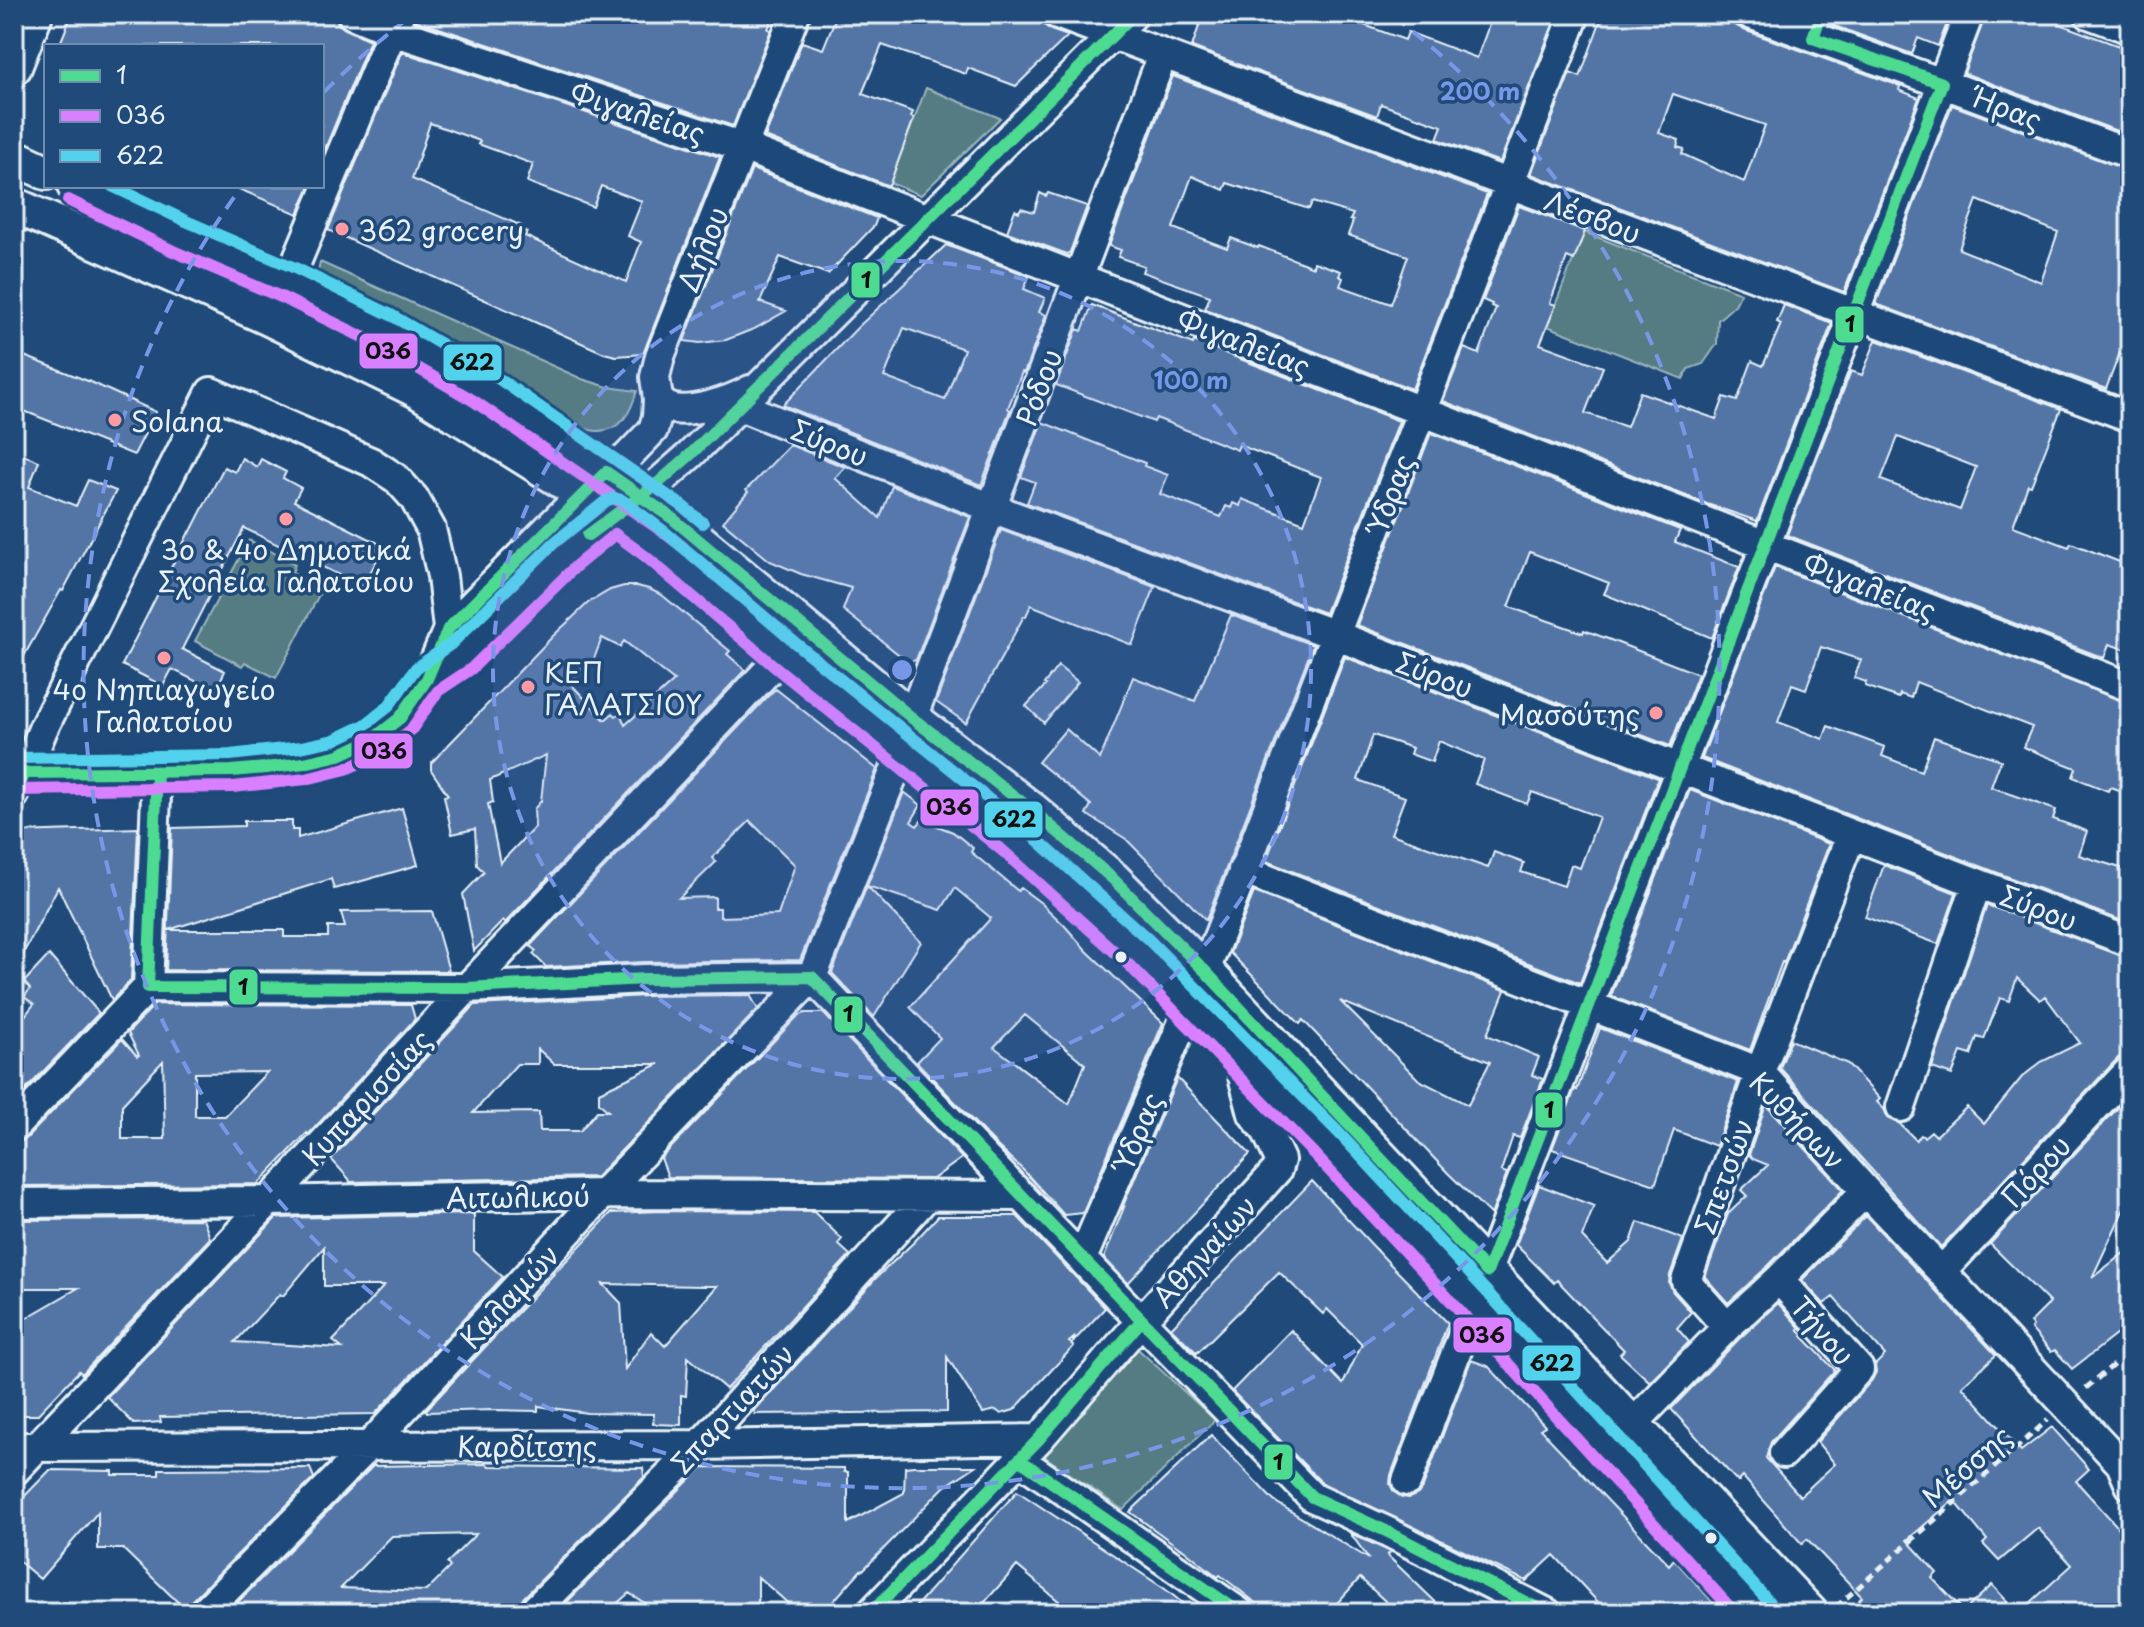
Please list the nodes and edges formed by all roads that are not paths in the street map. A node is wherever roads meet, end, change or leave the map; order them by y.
1 (35, 14) edge
2 (352, 14) edge
3 (795, 14) edge
4 (1057, 14) edge
5 (1134, 14) edge
6 (1575, 14) edge
7 (1750, 14) edge
8 (1969, 14) edge
9 (2089, 14) edge
10 (396, 22) edge
11 (1817, 26) edge
12 (2130, 29) edge
13 (1113, 35) junction
14 (1163, 54) junction
15 (14, 67) edge
16 (1942, 83) junction
17 (743, 147) junction
18 (2130, 154) edge
19 (14, 157) edge
20 (44, 171) edge
21 (1510, 185) junction
22 (79, 188) edge
23 (14, 205) edge
24 (929, 220) junction
25 (1079, 278) junction
26 (288, 282) junction
27 (1854, 314) junction
28 (769, 378) junction
29 (658, 399) junction
30 (740, 406) junction
31 (1422, 411) junction
32 (2130, 417) edge
33 (594, 483) junction
34 (628, 505) junction
35 (992, 508) junction
36 (1765, 545) junction
37 (448, 629) junction
38 (1335, 635) junction
39 (784, 654) junction
40 (427, 679) junction
41 (2130, 687) edge
42 (908, 734) junction
43 (1680, 769) junction
44 (157, 772) junction
45 (18, 781) edge
46 (1851, 835) junction
47 (1243, 870) junction
48 (1977, 883) junction
49 (2130, 942) edge
50 (1205, 971) junction
51 (812, 977) junction
52 (148, 987) junction
53 (467, 988) junction
54 (1191, 1003) junction
55 (1589, 1005) junction
56 (1235, 1050) junction
57 (2130, 1070) edge
58 (1760, 1072) junction
59 (1901, 1107) dead end
60 (14, 1127) edge
61 (1866, 1191) junction
62 (603, 1194) junction
63 (927, 1196) junction
64 (1022, 1196) junction
65 (269, 1201) junction
66 (14, 1203) edge
67 (1082, 1259) junction
68 (1487, 1272) junction
69 (1941, 1272) junction
70 (1779, 1279) junction
71 (1475, 1303) junction
72 (1141, 1321) junction
73 (1727, 1327) junction
74 (1632, 1425) junction
75 (1039, 1439) junction
76 (370, 1445) junction
77 (700, 1445) junction
78 (26, 1448) edge
79 (1784, 1453) dead end
80 (1020, 1460) junction
81 (14, 1471) edge
82 (2127, 1472) edge
83 (1407, 1481) dead end
84 (203, 1613) edge
85 (532, 1613) edge
86 (871, 1613) edge
87 (1240, 1613) edge
88 (1547, 1613) edge
89 (1757, 1613) edge
90 (1810, 1613) edge

1 - 15 main road
2 - 10 street, Φιγαλείας
3 - 17 street, Δήλου
4 - 13 street, Λέσβου
5 - 13 street
6 - 21 street, Ύδρας
7 - 11 street, Ήρας
8 - 16 street
9 - 12 street
10 - 17 street, Φιγαλείας
10 - 26 street
11 - 16 street, Ήρας
13 - 14 street, Λέσβου
13 - 24 street
14 - 21 street, Λέσβου
14 - 25 street, Ρόδου
16 - 18 street, Ήρας
16 - 27 street
17 - 24 street, Φιγαλείας
17 - 29 street, Δήλου
19 - 20 main road
21 - 27 street, Λέσβου
21 - 31 street, Ύδρας
22 - 26 main road
23 - 33 main road
24 - 25 street, Φιγαλείας
24 - 28 street
25 - 31 street, Φιγαλείας
25 - 35 street, Ρόδου
26 - 33 main road
27 - 32 street, Λέσβου
27 - 36 street
28 - 29 street
28 - 30 street
29 - 33 street, Δήλου
30 - 34 street
30 - 35 street, Σύρου
31 - 36 street, Φιγαλείας
31 - 38 street, Ύδρας
33 - 34 main road
33 - 37 street, Δήλου
34 - 39 main road
34 - 40 street
34 - 42 main road
35 - 38 street, Σύρου
35 - 42 street, Ρόδου
36 - 41 street, Φιγαλείας
36 - 43 street
37 - 40 street
37 - 45 street
38 - 43 street, Σύρου
38 - 47 street, Ύδρας
39 - 42 main road
39 - 53 street, Κυπαρισσίας
40 - 44 street
42 - 50 main road
42 - 51 street, Ρόδου
42 - 54 main road
43 - 46 street, Σύρου
43 - 55 street
44 - 45 street
44 - 52 street
46 - 48 street, Σύρου
46 - 58 street, Σπετσών
47 - 50 street, Ύδρας
47 - 55 street, Κυθήρων
48 - 49 street, Σύρου
48 - 59 street
50 - 68 main road
51 - 53 street
51 - 62 street, Καλαμών
51 - 64 street
52 - 53 street
52 - 60 street
53 - 65 street, Κυπαρισσίας
54 - 56 main road
54 - 67 street, Ύδρας
55 - 58 street, Κυθήρων
55 - 68 street
56 - 71 main road
56 - 72 street, Αθηναίων
57 - 69 street, Πόρου
58 - 61 street, Κυθήρων
58 - 73 street, Σπετσών
61 - 69 street, Κυθήρων
61 - 70 street, Τήνου
62 - 63 street, Αιτωλικού
62 - 65 street, Αιτωλικού
62 - 76 street, Καλαμών
63 - 64 street, Αιτωλικού
63 - 77 street, Σπαρτιατών
64 - 67 street
65 - 66 street, Αιτωλικού
65 - 78 street, Κυπαρισσίας
67 - 72 street
68 - 71 street
68 - 74 main road
69 - 82 street, Κυθήρων
70 - 73 street, Τήνου
70 - 79 street, Τήνου
71 - 83 street
71 - 89 main road
72 - 75 street, Αθηναίων
72 - 88 street
73 - 74 street, Τήνου
74 - 90 main road
75 - 77 street, Καρδίτσης
75 - 80 street, Αθηναίων
76 - 77 street, Καρδίτσης
76 - 78 street, Καρδίτσης
76 - 84 street, Καλαμών
77 - 85 street, Σπαρτιατών
78 - 81 street, Κυπαρισσίας
80 - 86 street, Αθηναίων
80 - 87 street

